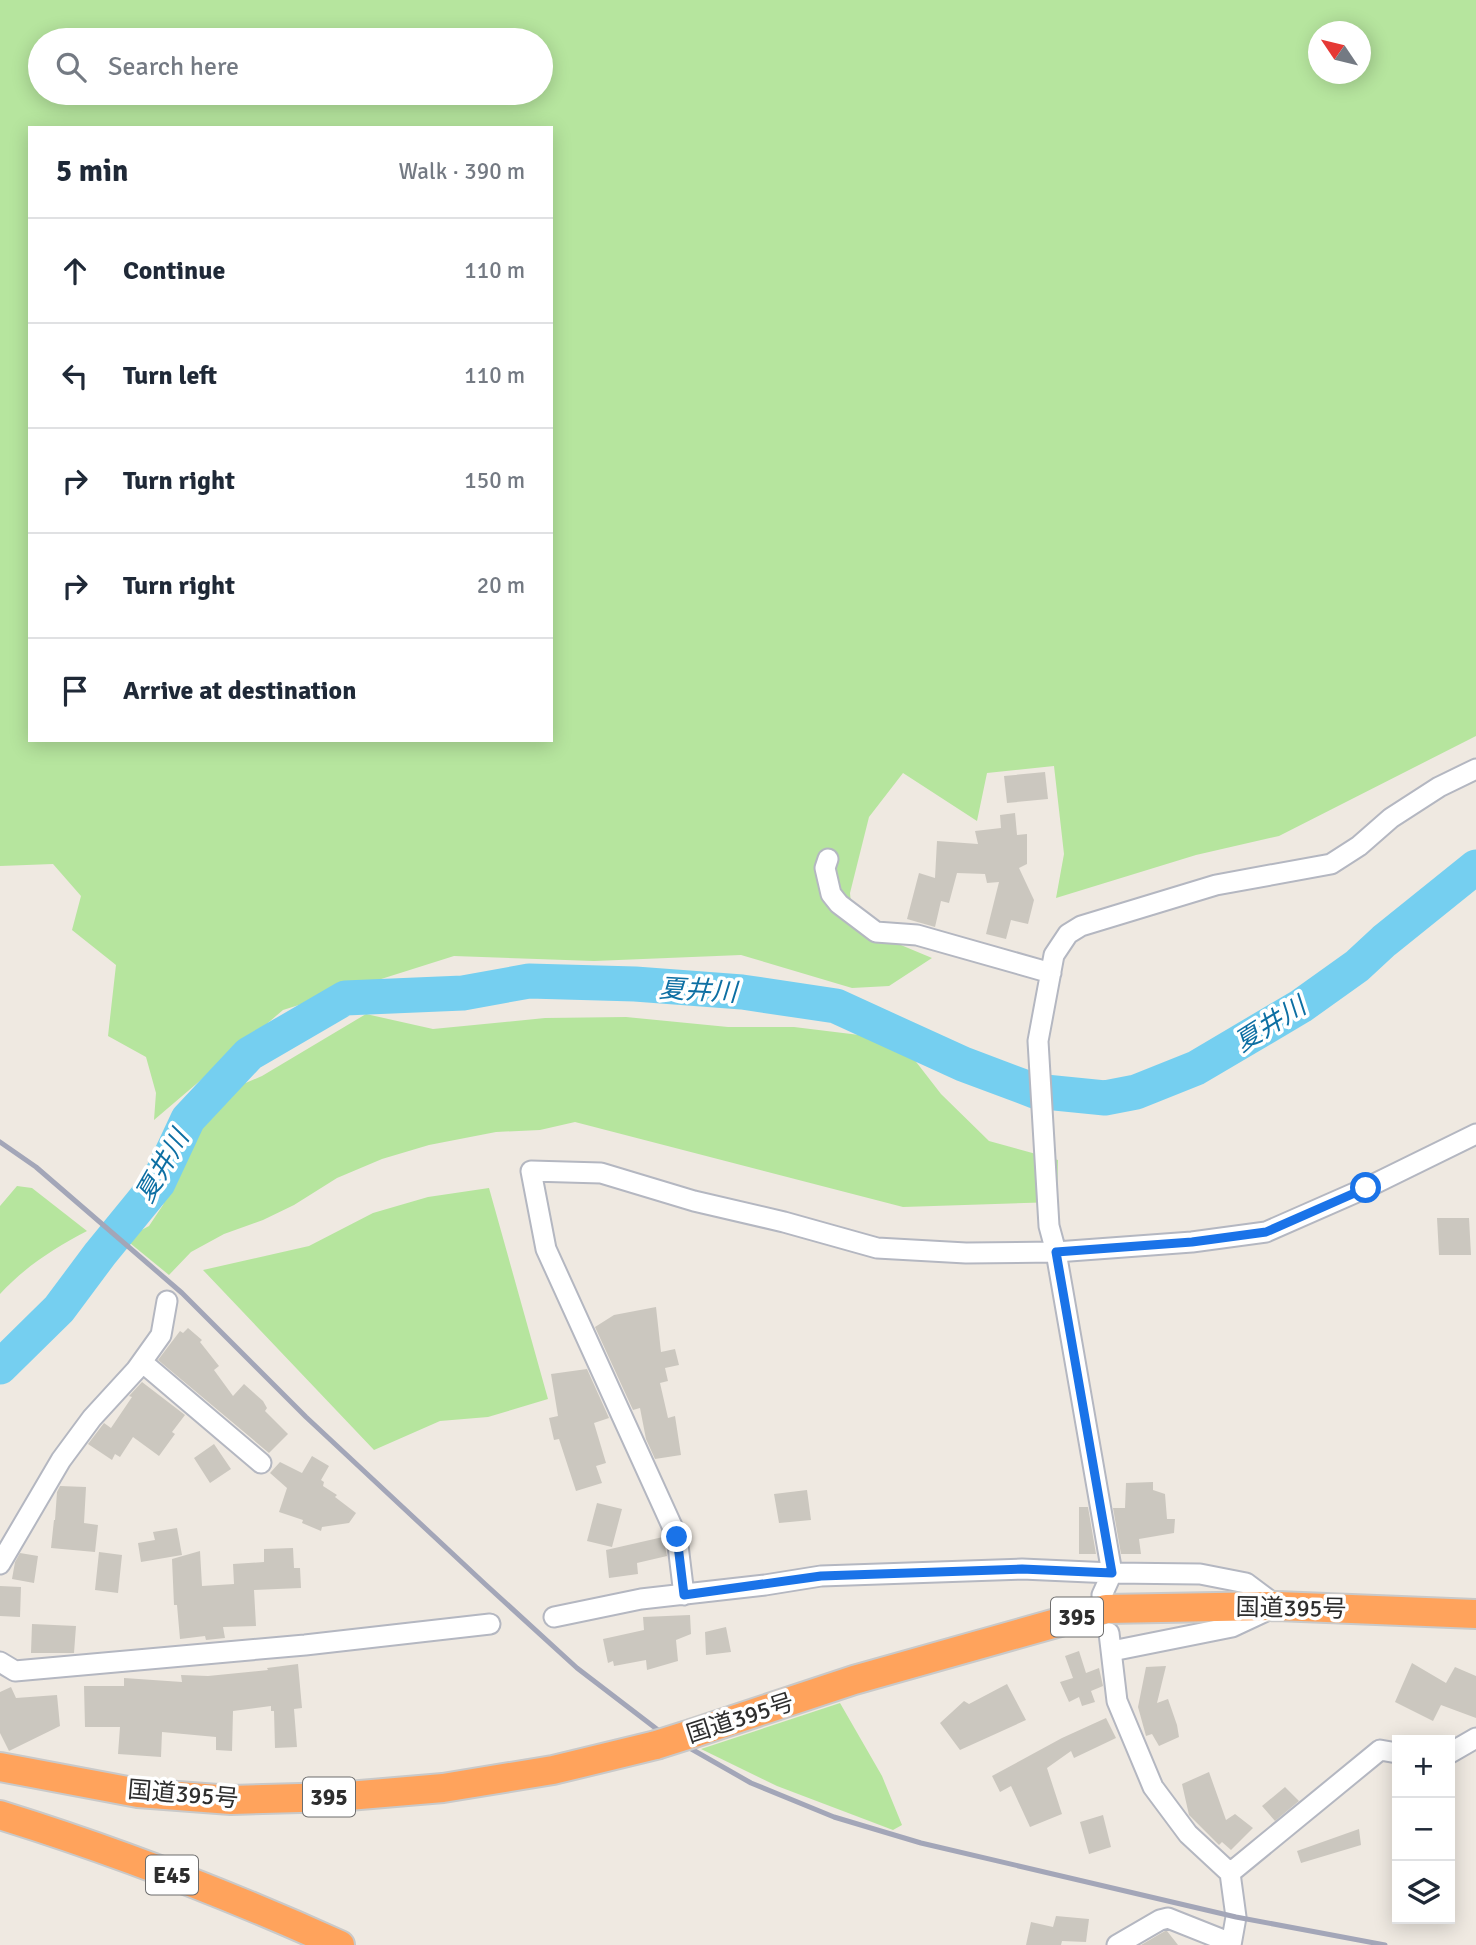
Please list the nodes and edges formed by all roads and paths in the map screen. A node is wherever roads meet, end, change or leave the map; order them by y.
1 (1476, 769) edge
2 (828, 859) dead end
3 (1049, 982) junction
4 (1476, 1134) edge
5 (1056, 1252) junction
6 (167, 1301) dead end
7 (142, 1362) junction
8 (261, 1463) dead end
9 (0, 1564) edge
10 (1112, 1573) junction
11 (684, 1595) junction
12 (1102, 1595) dead end
13 (1277, 1606) junction
14 (1476, 1614) edge
15 (554, 1617) dead end
16 (490, 1624) dead end
17 (0, 1662) edge
18 (1476, 1738) edge
19 (1455, 1750) edge
20 (1392, 1752) edge
21 (0, 1767) edge
22 (0, 1815) edge
23 (1230, 1873) junction
24 (1231, 1944) edge
25 (340, 1945) edge
26 (1117, 1945) edge

1 - 3 street
2 - 3 street
3 - 5 street
4 - 5 street
5 - 10 street
5 - 11 street
6 - 7 street
7 - 8 street
7 - 9 street
10 - 11 street
10 - 12 street
10 - 13 street
11 - 15 street
13 - 14 highway, 国道395号 / 395
13 - 21 highway, 国道395号 / 395, bridge
13 - 23 street
16 - 17 street
18 - 19 street
20 - 23 street
22 - 25 highway, E45
23 - 24 street
24 - 26 street

